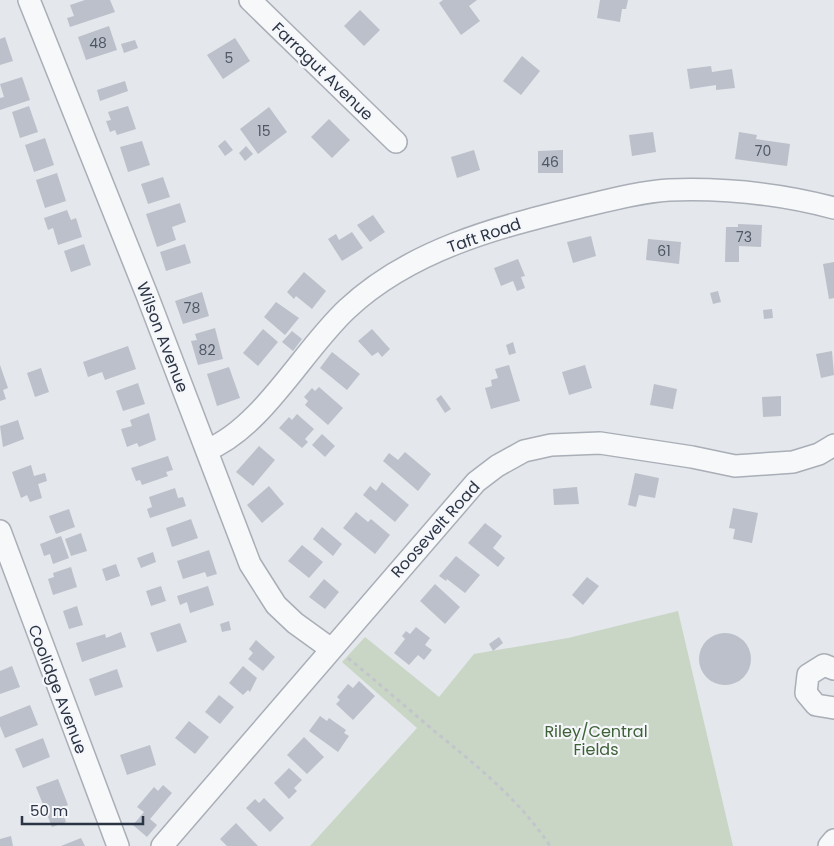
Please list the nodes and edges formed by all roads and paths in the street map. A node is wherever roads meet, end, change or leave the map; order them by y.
1 (29, 0) edge
2 (250, 0) edge
3 (396, 142) dead end
4 (834, 208) edge
5 (827, 449) edge
6 (207, 450) junction
7 (0, 531) edge
8 (331, 649) junction
9 (834, 669) edge
10 (834, 708) edge
11 (834, 840) edge
12 (118, 846) edge
13 (162, 846) edge
14 (550, 846) edge
15 (829, 846) edge

1 - 6 street, Wilson Avenue
2 - 3 street, Farragut Avenue
4 - 6 street, Taft Road
5 - 8 street, Roosevelt Road
6 - 8 street, Wilson Avenue
7 - 12 street, Coolidge Avenue
8 - 13 street, Roosevelt Road
8 - 14 path
9 - 10 street
11 - 15 street

